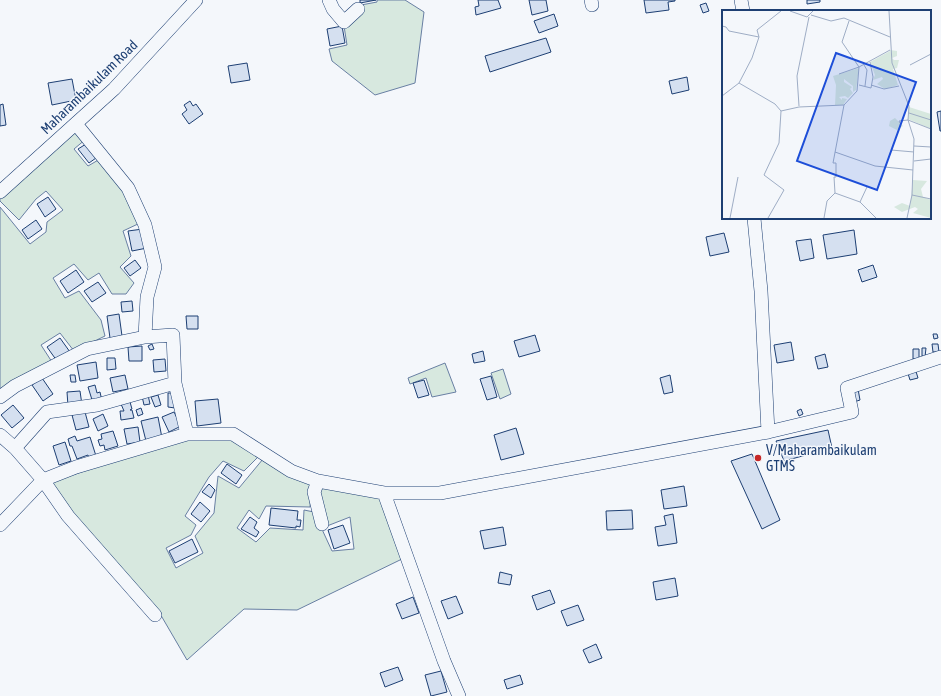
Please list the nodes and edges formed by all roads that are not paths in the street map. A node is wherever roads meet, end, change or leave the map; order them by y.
1 (196, 0) edge
2 (329, 0) edge
3 (740, 0) edge
4 (358, 9) dead end
5 (743, 10) edge
6 (76, 124) junction
7 (0, 192) edge
8 (754, 219) edge
9 (145, 337) junction
10 (941, 357) edge
11 (175, 383) junction
12 (0, 397) edge
13 (768, 432) junction
14 (187, 434) junction
15 (0, 435) edge
16 (15, 448) junction
17 (43, 480) junction
18 (318, 481) junction
19 (384, 493) junction
20 (322, 524) dead end
21 (0, 525) edge
22 (155, 615) dead end
23 (459, 696) edge

1 - 6 street, Maharambaikulam Road
2 - 4 street
3 - 5 street
6 - 7 street, Maharambaikulam Road
6 - 9 street
8 - 13 street
9 - 11 street
9 - 12 street
10 - 13 street
11 - 14 street
11 - 16 street
13 - 19 street
14 - 17 street
14 - 18 street
15 - 16 street
16 - 17 street
17 - 21 street
17 - 22 street
18 - 19 street
18 - 20 street
19 - 23 street

